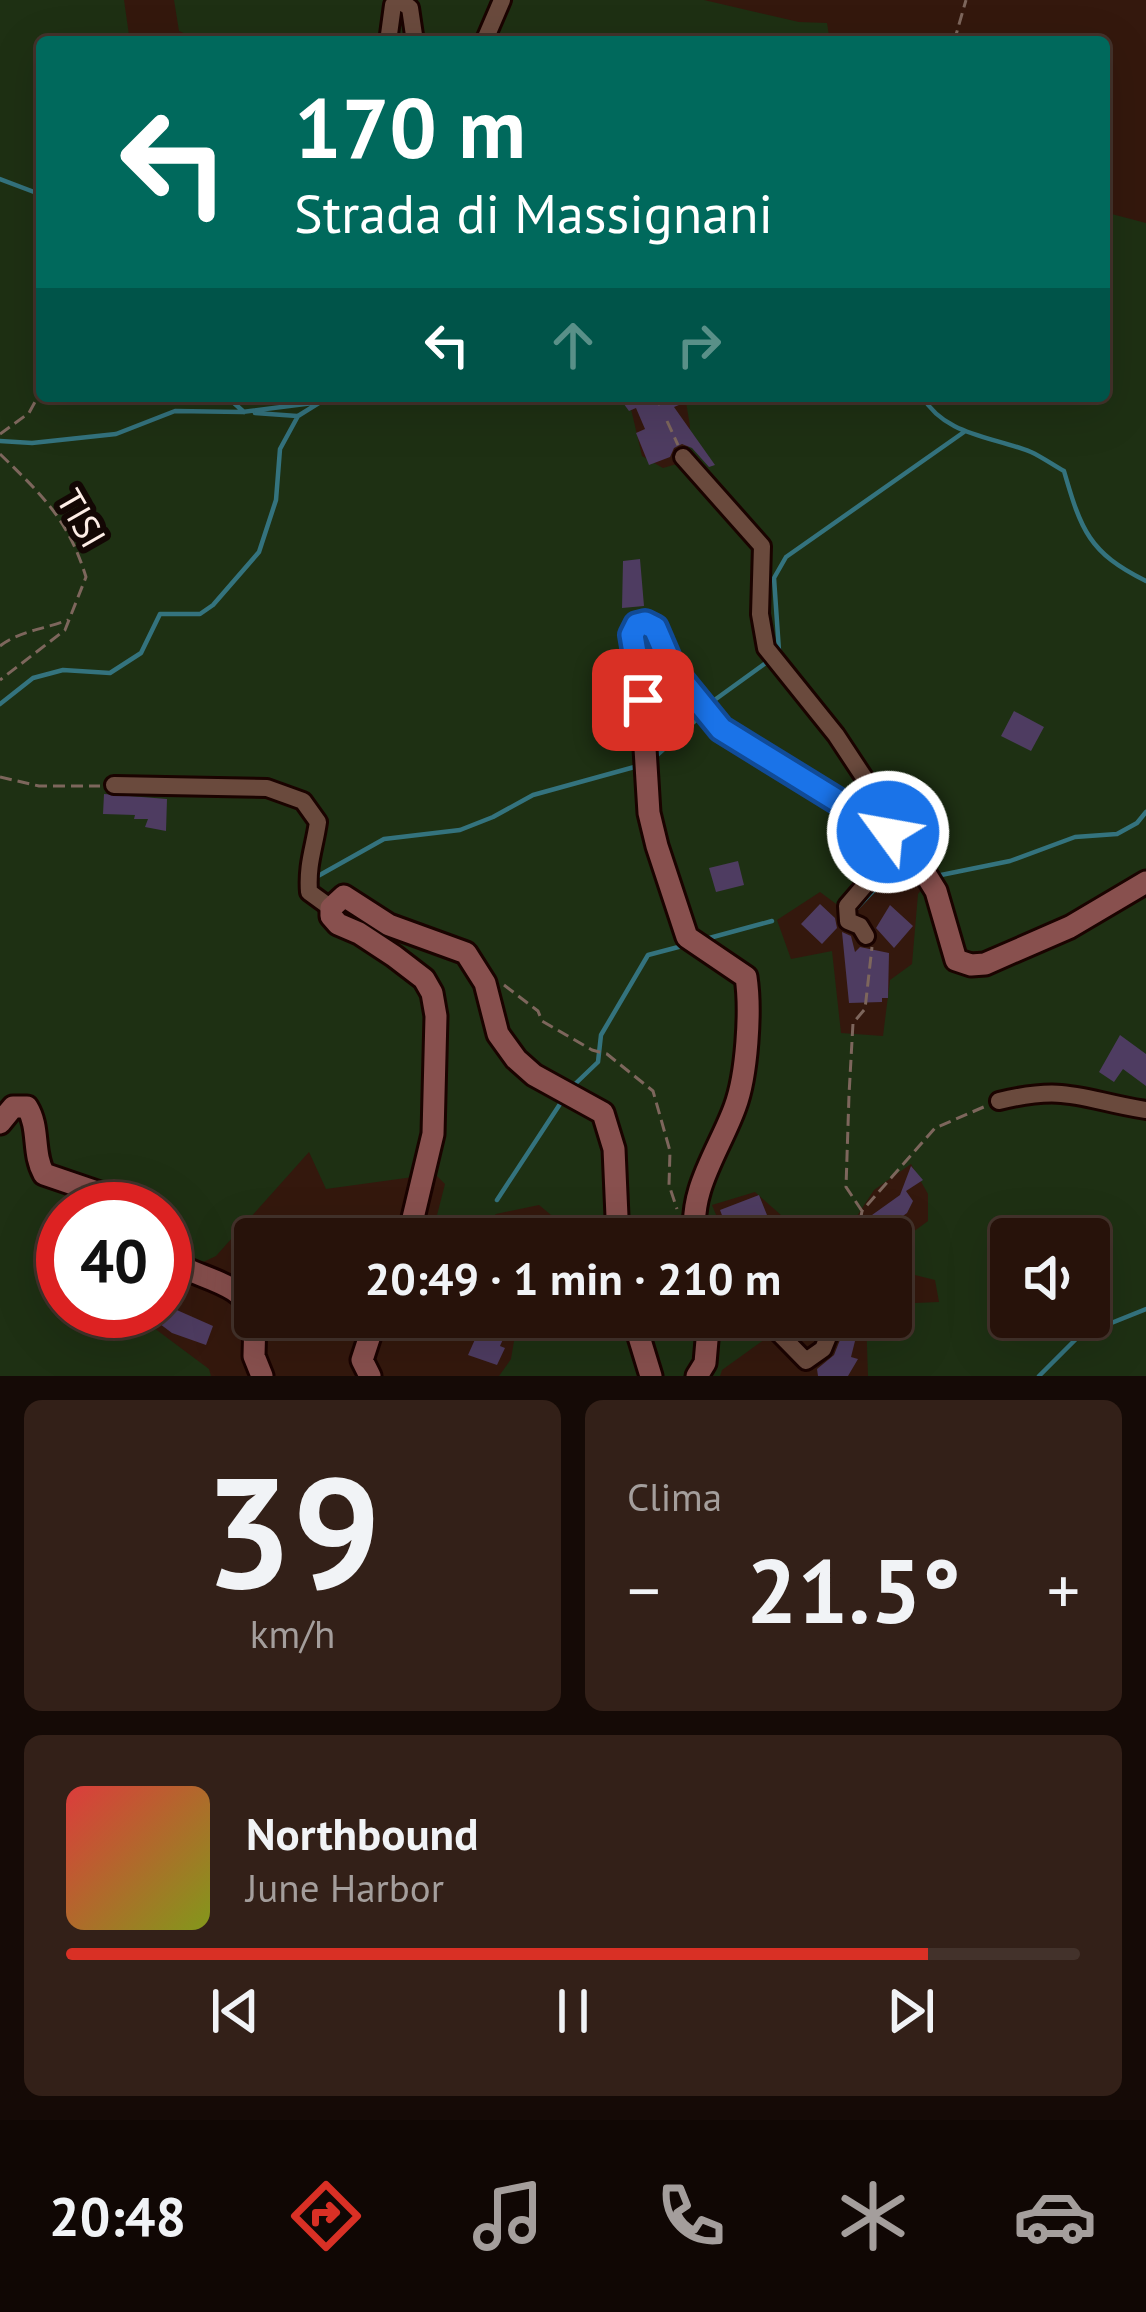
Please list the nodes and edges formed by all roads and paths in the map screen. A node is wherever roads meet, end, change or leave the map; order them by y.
1 (502, 0) edge
2 (966, 0) edge
3 (389, 36) edge
4 (415, 36) edge
5 (487, 36) edge
6 (956, 36) edge
7 (36, 400) edge
8 (658, 402) edge
9 (660, 405) dead end
10 (667, 422) dead end
11 (0, 434) edge
12 (0, 454) edge
13 (683, 457) joint
14 (70, 620) junction
15 (0, 646) edge
16 (0, 680) edge
17 (0, 777) edge
18 (114, 785) joint
19 (877, 825) junction
20 (1146, 882) edge
21 (334, 904) junction
22 (866, 936) joint
23 (496, 977) dead end
24 (999, 1101) joint
25 (1146, 1110) edge
26 (0, 1123) edge
27 (67, 1182) edge
28 (862, 1211) junction
29 (413, 1218) edge
30 (617, 1218) edge
31 (682, 1218) edge
32 (694, 1218) edge
33 (861, 1218) edge
34 (192, 1270) edge
35 (234, 1290) edge
36 (254, 1338) edge
37 (369, 1338) edge
38 (639, 1338) edge
39 (707, 1338) edge
40 (784, 1338) edge
41 (827, 1338) edge
42 (262, 1376) edge
43 (370, 1376) edge
44 (651, 1376) edge
45 (697, 1376) edge

1 - 5 street
2 - 6 path
3 - 4 street
7 - 11 path
8 - 9 path
10 - 13 path
12 - 14 path, TISI
13 - 19 street
14 - 15 path
14 - 16 path
17 - 18 path
18 - 21 street
19 - 20 street
19 - 22 street
19 - 32 street
21 - 29 street
21 - 30 street
22 - 28 path
23 - 31 path
24 - 25 street
24 - 28 path
26 - 27 street
28 - 33 path
34 - 35 street
36 - 42 street
37 - 43 street
38 - 44 street
39 - 45 street
40 - 41 street

